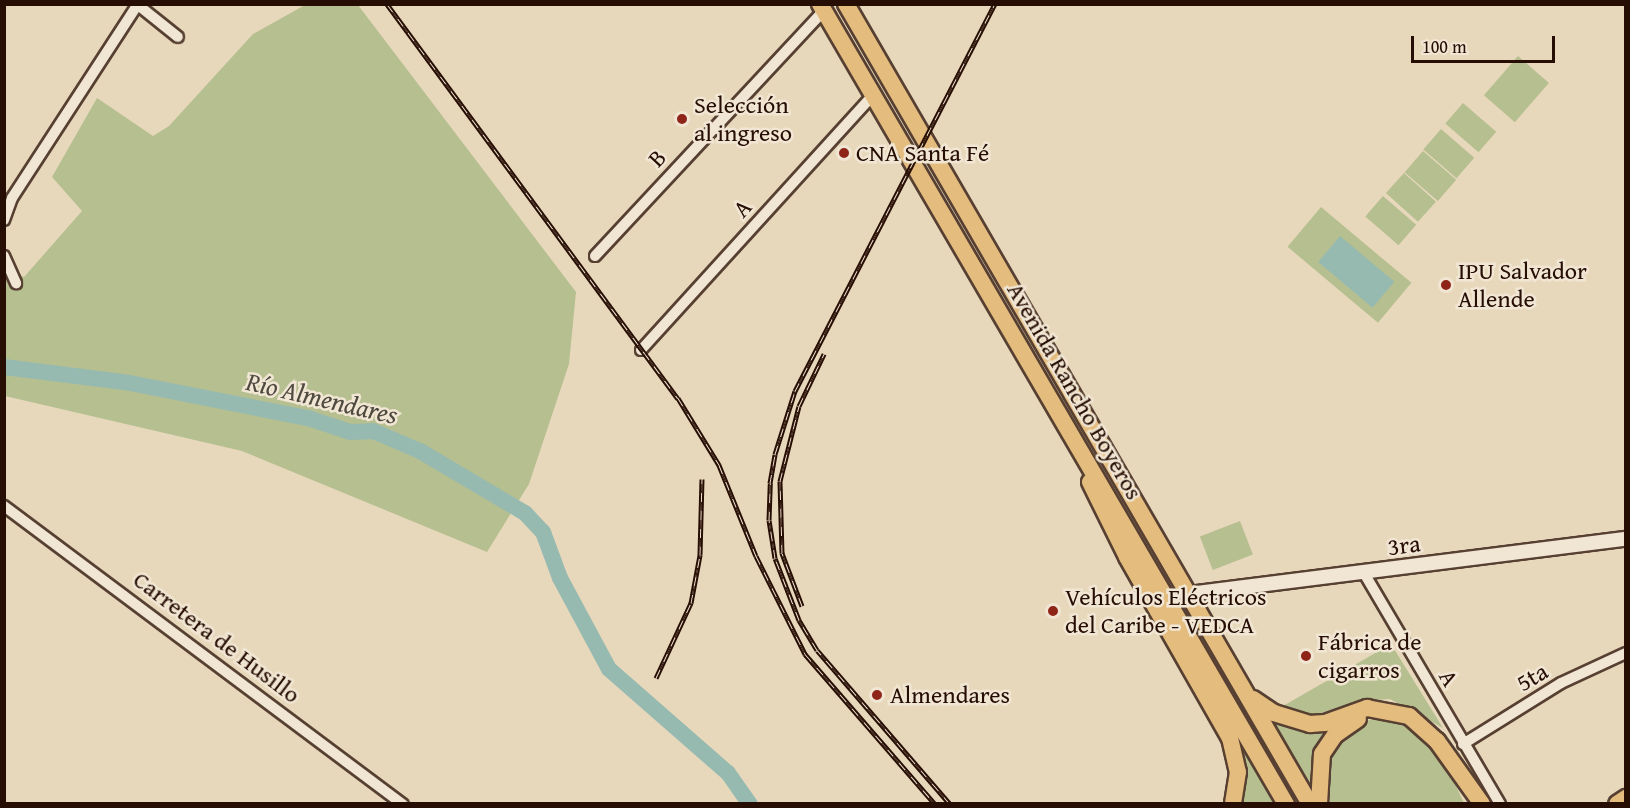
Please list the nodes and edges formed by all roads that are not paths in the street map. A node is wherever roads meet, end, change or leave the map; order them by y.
1 (846, 4) edge
2 (138, 5) edge
3 (822, 7) edge
4 (178, 37) dead end
5 (874, 94) junction
6 (8, 197) edge
7 (4, 220) edge
8 (4, 256) edge
9 (595, 256) dead end
10 (16, 283) dead end
11 (641, 350) dead end
12 (1063, 415) junction
13 (4, 506) edge
14 (1626, 538) edge
15 (1364, 573) junction
16 (1188, 594) junction
17 (1626, 653) edge
18 (1250, 696) junction
19 (1394, 710) junction
20 (1463, 744) junction
21 (1465, 780) junction
22 (1626, 798) edge
23 (403, 804) edge
24 (1233, 804) edge
25 (1286, 804) edge
26 (1310, 804) edge
27 (1319, 804) edge
28 (1476, 804) edge
29 (1482, 804) edge
30 (1500, 804) edge
31 (1617, 804) edge

1 - 16 highway, Avenida Rancho Boyeros
2 - 4 street
2 - 6 street
3 - 5 highway, Avenida Rancho Boyeros
3 - 9 street, B
5 - 11 street, A
5 - 12 highway, Avenida Rancho Boyeros
6 - 7 street
8 - 10 street
12 - 24 highway
12 - 25 highway, Avenida Rancho Boyeros
13 - 23 street, Carretera de Husillo
14 - 15 street, 3ra
15 - 16 street, 3ra
15 - 20 street, A
16 - 18 highway, Avenida Rancho Boyeros
17 - 20 street, 5ta
18 - 19 highway
18 - 26 highway, Avenida Rancho Boyeros
19 - 21 highway
19 - 27 highway
20 - 30 street, A
21 - 28 highway
21 - 29 highway
22 - 31 highway

